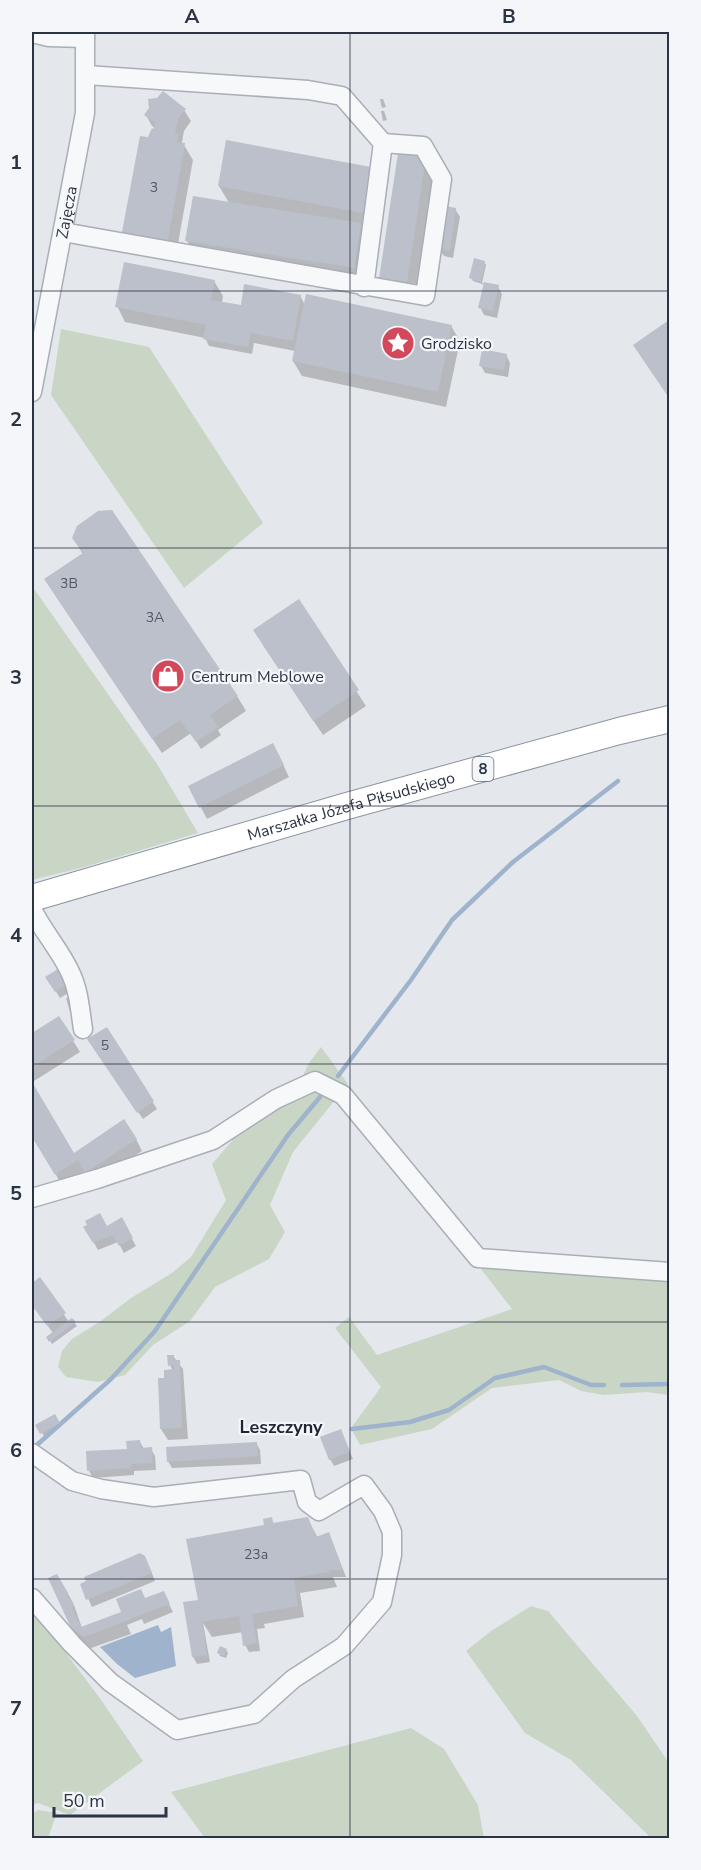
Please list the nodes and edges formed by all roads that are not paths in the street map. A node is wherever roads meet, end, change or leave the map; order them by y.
1 (32, 33) edge
2 (85, 35) edge
3 (86, 75) junction
4 (383, 143) junction
5 (63, 232) junction
6 (364, 286) junction
7 (32, 392) edge
8 (669, 719) edge
9 (32, 898) edge
10 (32, 909) edge
11 (83, 1029) dead end
12 (32, 1198) edge
13 (669, 1272) edge
14 (32, 1453) edge
15 (32, 1598) edge

1 - 2 street
2 - 3 street, Zajęcza
3 - 4 street
3 - 5 street, Zajęcza
4 - 6 street
4 - 6 street
5 - 6 street
5 - 7 street, Zajęcza
8 - 9 highway, Marszałka Józefa Piłsudskiego / 8
10 - 11 street
12 - 13 street
14 - 15 street

